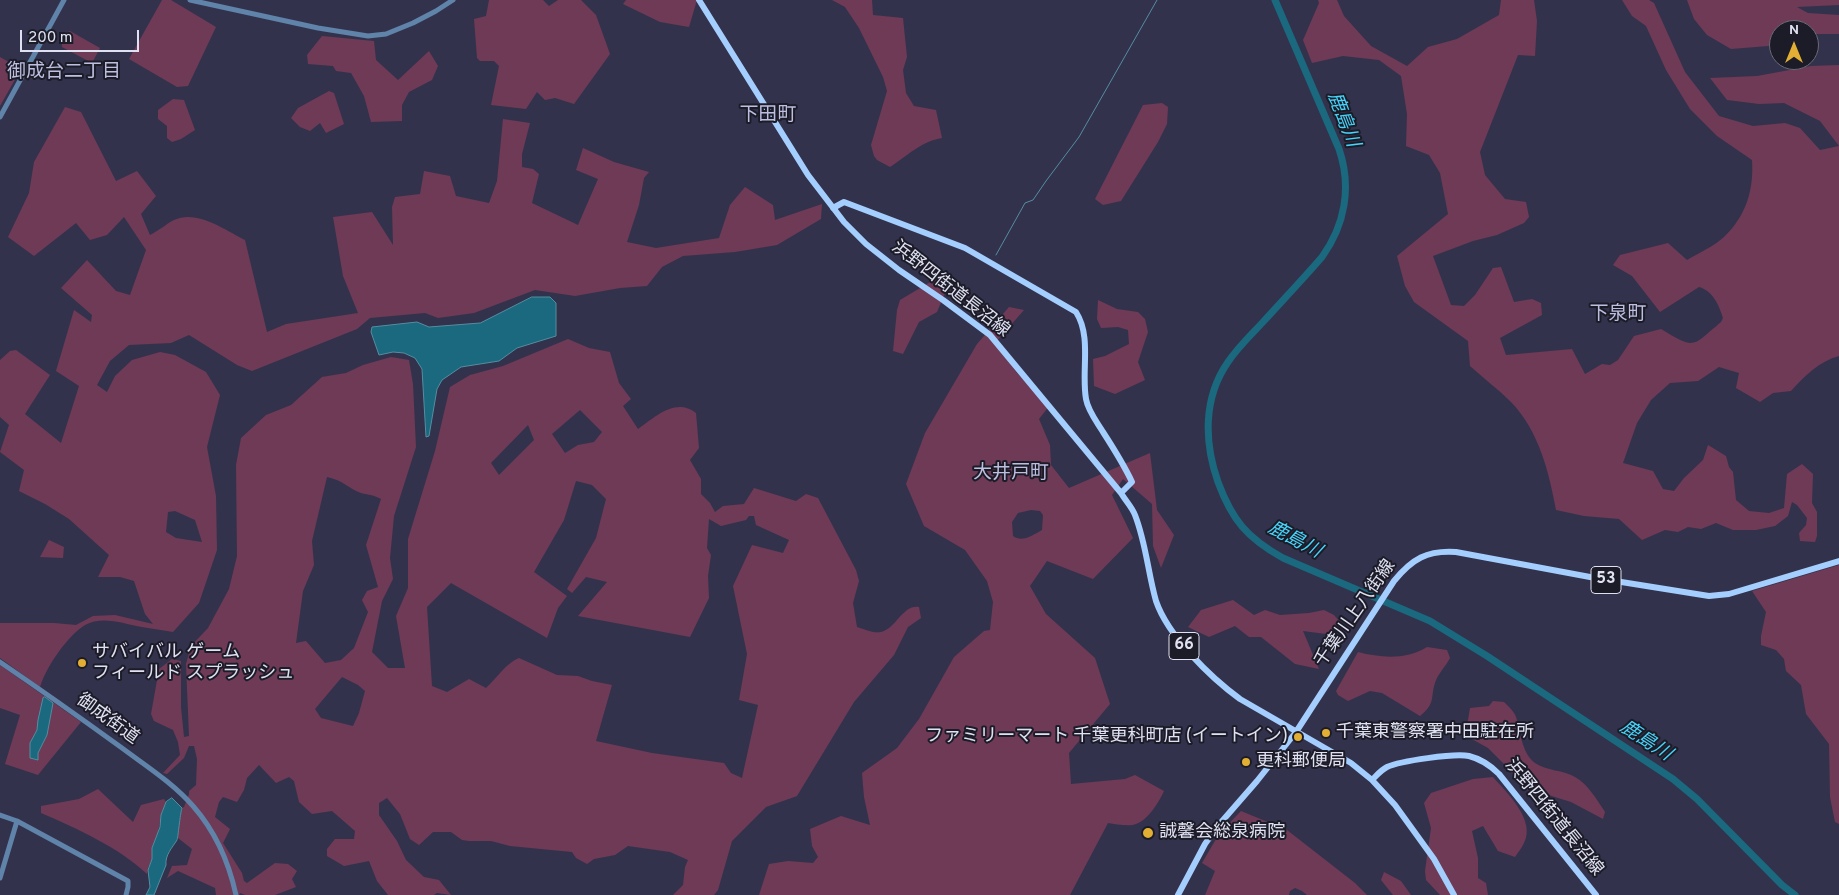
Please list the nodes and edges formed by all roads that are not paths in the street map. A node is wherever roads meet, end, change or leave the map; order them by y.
1 (64, 0) edge
2 (190, 0) edge
3 (453, 0) edge
4 (699, 0) edge
5 (0, 117) edge
6 (833, 208) junction
7 (1121, 492) junction
8 (1839, 561) edge
9 (0, 662) edge
10 (1296, 732) junction
11 (1372, 780) junction
12 (0, 815) edge
13 (18, 821) junction
14 (0, 878) edge
15 (126, 895) edge
16 (236, 895) edge
17 (1178, 895) edge
18 (1454, 895) edge
19 (1596, 895) edge

1 - 5 street
2 - 3 street
4 - 6 main road, 浜野四街道長沼線
6 - 7 main road, 浜野四街道長沼線 / 66
6 - 7 main road, 浜野四街道長沼線
7 - 10 main road, 浜野四街道長沼線 / 66
8 - 10 main road, 千葉川上八街線 / 53
9 - 16 street, 御成街道
10 - 11 main road, 浜野四街道長沼線 / 66
10 - 17 main road, 千葉川上八街線 / 53
11 - 18 main road, 浜野四街道長沼線 / 66
11 - 19 main road, 浜野四街道長沼線
12 - 13 street
13 - 14 street
13 - 15 street

